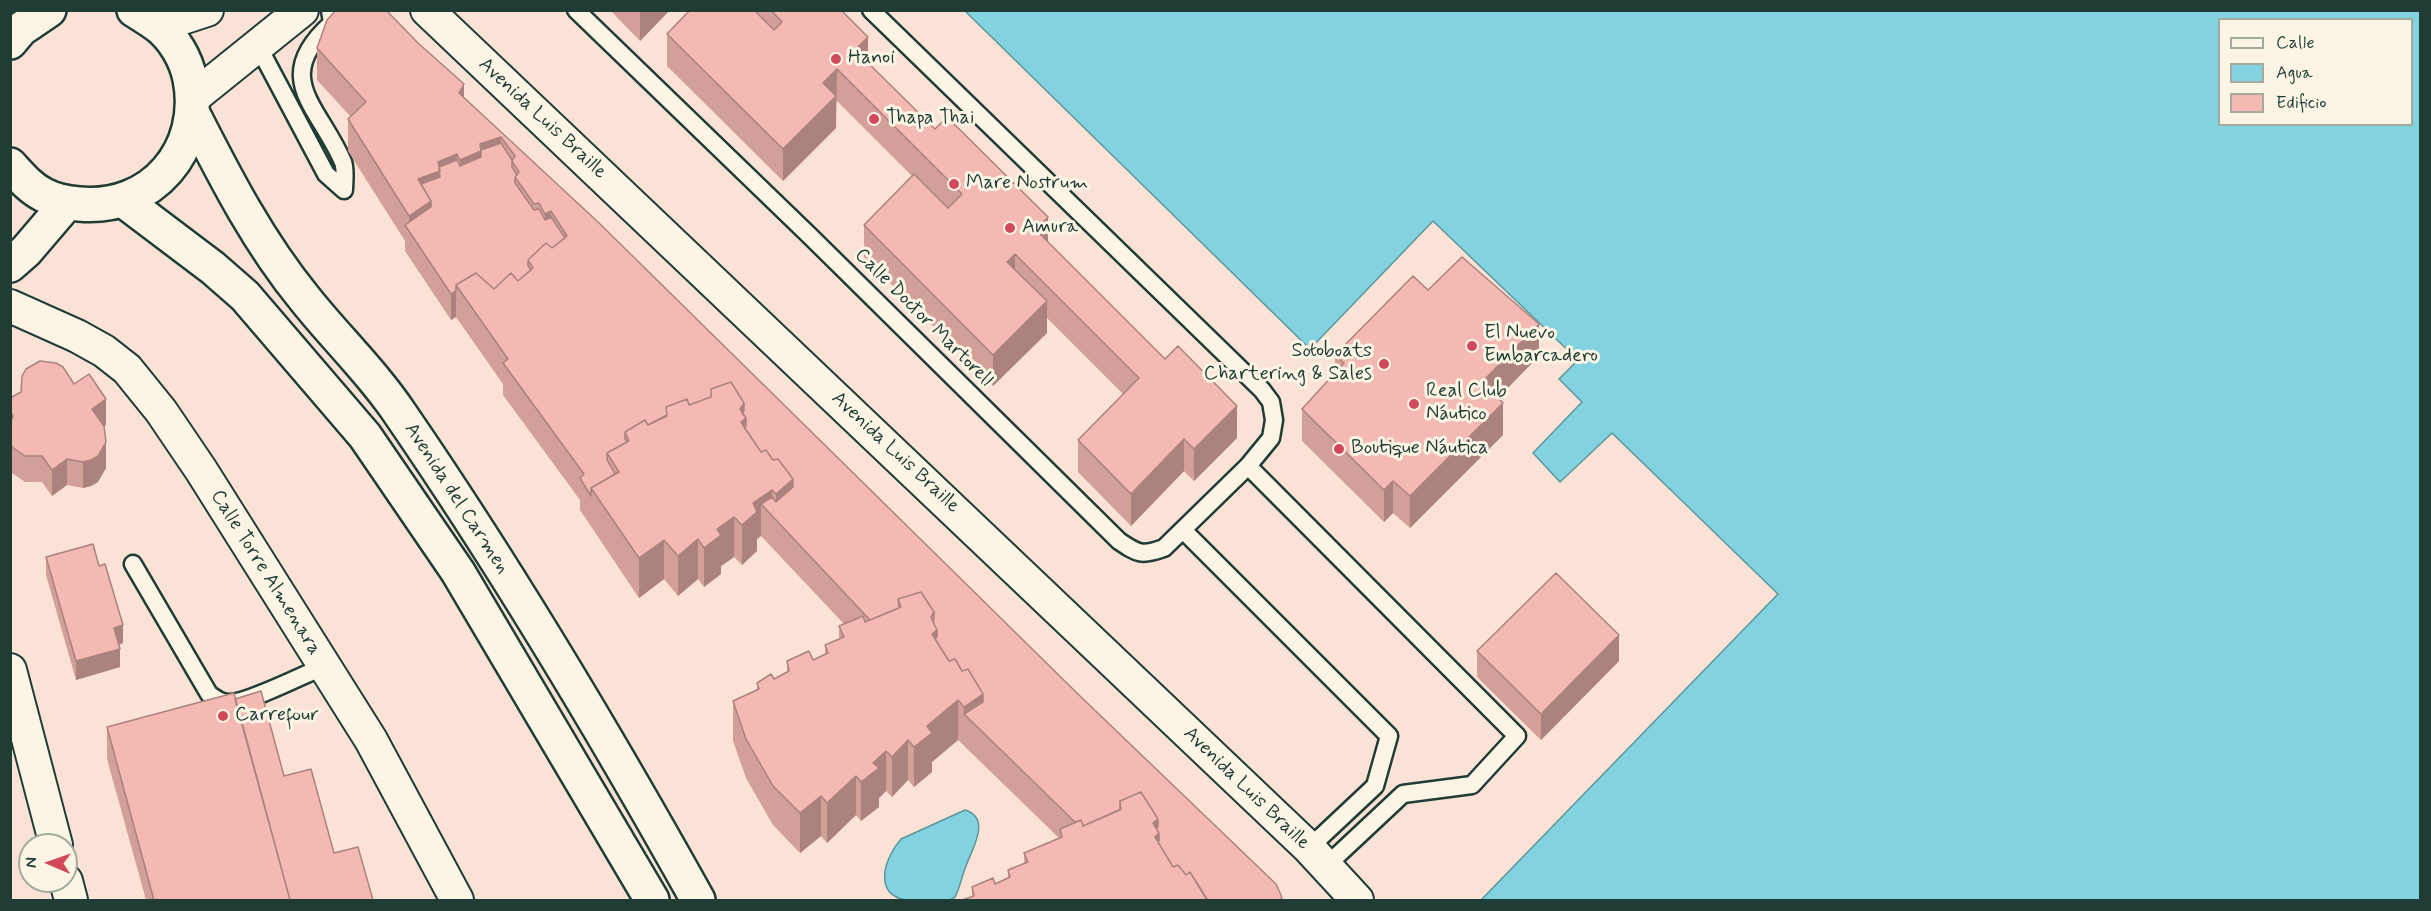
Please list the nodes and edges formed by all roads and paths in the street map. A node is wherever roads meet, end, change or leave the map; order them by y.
1 (49, 10) edge
2 (207, 10) edge
3 (302, 10) edge
4 (330, 10) edge
5 (427, 10) edge
6 (576, 10) edge
7 (871, 10) edge
8 (146, 18) edge
9 (10, 42) edge
10 (258, 44) junction
11 (193, 106) junction
12 (10, 165) edge
13 (123, 200) junction
14 (66, 203) junction
15 (10, 265) edge
16 (10, 306) edge
17 (1248, 466) junction
18 (1184, 531) junction
19 (133, 564) dead end
20 (324, 666) junction
21 (10, 670) edge
22 (53, 833) edge
23 (1317, 858) junction
24 (457, 900) edge
25 (652, 900) edge
26 (698, 900) edge
27 (1357, 900) edge

1 - 9 main road
2 - 8 street
3 - 10 street
4 - 10 lane
5 - 23 street, Avenida Luis Braille
6 - 18 lane, Calle Doctor Martorell
7 - 17 lane, Calle Doctor Martorell
8 - 11 main road, Avenida del Carmen
10 - 11 street
11 - 13 main road
11 - 26 main road, Avenida del Carmen
12 - 14 main road
13 - 14 main road
13 - 25 main road, Avenida del Carmen
14 - 15 main road
16 - 20 street, Calle Torre Almenara
17 - 18 lane, Calle Doctor Martorell
17 - 23 lane
18 - 23 lane
19 - 20 lane
20 - 24 street, Calle Torre Almenara
21 - 22 street
23 - 27 street, Avenida Luis Braille

